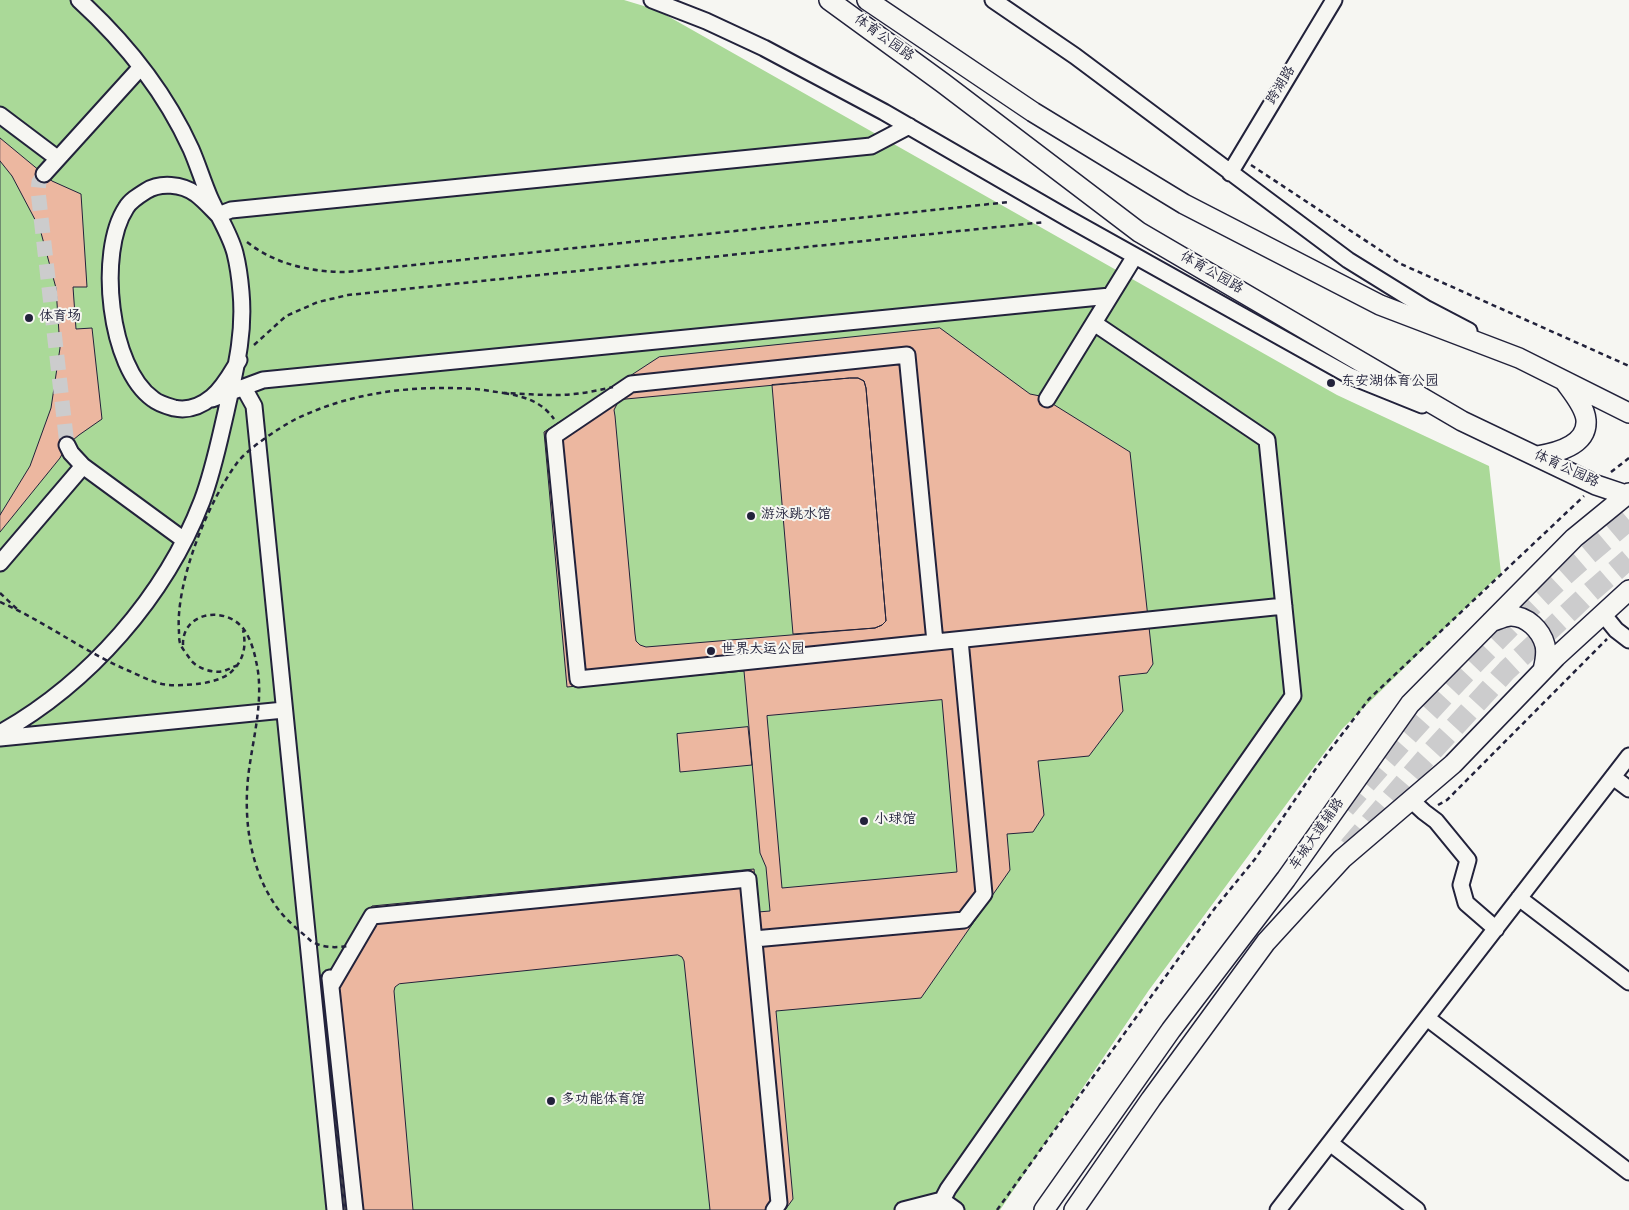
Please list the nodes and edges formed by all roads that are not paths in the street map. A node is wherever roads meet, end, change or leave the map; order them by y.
1 (79, 0) edge
2 (652, 0) edge
3 (829, 0) edge
4 (866, 0) edge
5 (993, 0) edge
6 (1334, 0) edge
7 (142, 67) junction
8 (0, 115) edge
9 (909, 126) junction
10 (57, 158) junction
11 (1230, 173) junction
12 (44, 174) tunnel mouth
13 (218, 215) junction
14 (1135, 256) junction
15 (1110, 296) junction
16 (1094, 323) junction
17 (1519, 358) junction
18 (239, 360) junction
19 (1565, 382) junction
20 (237, 390) junction
21 (1046, 399) dead end
22 (207, 400) junction
23 (1629, 413) edge
24 (225, 415) junction
25 (1462, 421) junction
26 (67, 445) tunnel mouth
27 (1536, 456) junction
28 (83, 466) junction
29 (1628, 495) edge
30 (184, 540) junction
31 (0, 563) edge
32 (1629, 590) edge
33 (1284, 606) junction
34 (1603, 614) junction
35 (1490, 623) junction
36 (960, 640) junction
37 (1629, 640) edge
38 (936, 642) junction
39 (1543, 670) junction
40 (284, 710) junction
41 (0, 733) edge
42 (0, 738) edge
43 (1629, 756) edge
44 (1613, 777) junction
45 (1629, 789) edge
46 (1417, 806) junction
47 (1519, 898) junction
48 (1496, 929) junction
49 (754, 939) junction
50 (1629, 982) edge
51 (1427, 1018) junction
52 (1330, 1143) junction
53 (1629, 1172) edge
54 (940, 1205) edge
55 (334, 1210) edge
56 (355, 1210) edge
57 (774, 1210) edge
58 (903, 1210) edge
59 (956, 1210) edge
60 (1044, 1210) edge
61 (1074, 1210) edge
62 (1278, 1210) edge
63 (1417, 1210) edge

1 - 7 street
2 - 9 street
3 - 25 main road, 体育公园路
4 - 17 main road, 体育公园路
5 - 11 street
6 - 11 street, 跨湖路
7 - 10 street
7 - 13 street
8 - 10 street
9 - 13 street
9 - 14 street
10 - 12 street
11 - 17 street
13 - 18 street
13 - 22 street
14 - 15 street
14 - 25 street
15 - 16 street
15 - 20 street
16 - 21 street
16 - 33 street
17 - 19 main road, 体育公园路
18 - 20 street
18 - 22 street
19 - 23 main road, 体育公园路
19 - 27 main road
20 - 22 street
20 - 24 street
20 - 40 street
22 - 24 street
24 - 30 street
25 - 27 main road, 体育公园路
26 - 28 street
27 - 29 main road, 体育公园路
28 - 30 street
28 - 31 street
29 - 35 main road, 车城大道辅路
30 - 41 street
32 - 34 main road, 车城大道辅路
33 - 36 street
33 - 54 street
34 - 37 street
34 - 39 main road, 车城大道辅路
35 - 39 main road
35 - 60 main road, 车城大道辅路
36 - 38 street
36 - 49 street
38 - 38 street
39 - 46 main road, 车城大道辅路
40 - 42 street
40 - 55 street
43 - 44 street
44 - 45 street
44 - 47 street
46 - 48 street
46 - 61 main road, 车城大道辅路
47 - 48 street
47 - 50 street
48 - 51 street
49 - 56 street
49 - 57 street
51 - 52 street
51 - 53 street
52 - 62 street
52 - 63 street
54 - 58 street
54 - 59 street

